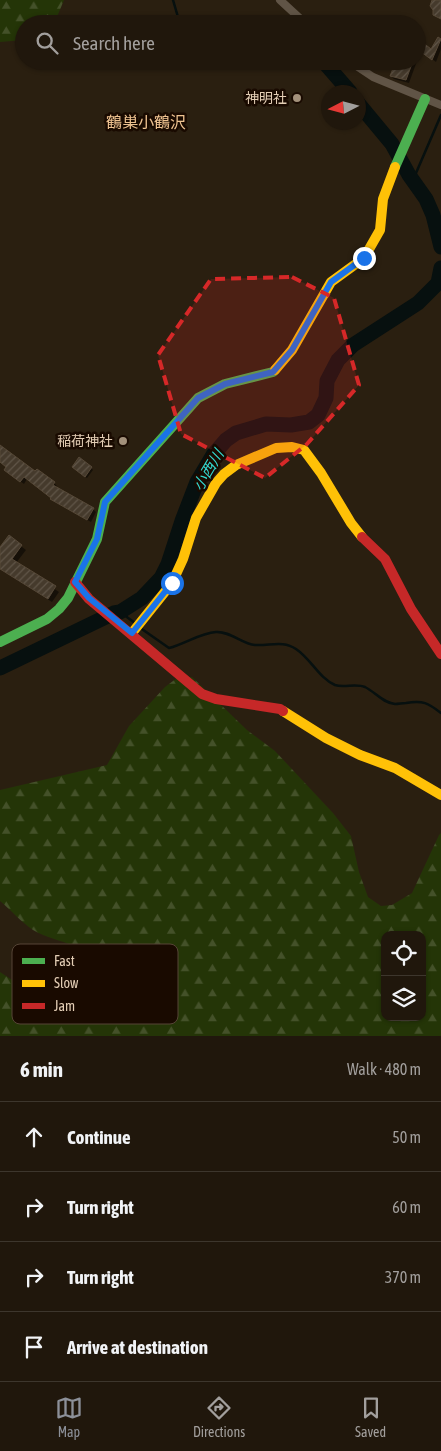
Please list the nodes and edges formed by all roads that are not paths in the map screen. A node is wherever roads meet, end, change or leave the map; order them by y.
1 (280, 0) edge
2 (296, 15) edge
3 (363, 70) edge
4 (425, 99) junction
5 (441, 105) edge
6 (75, 582) junction
7 (128, 630) junction
8 (0, 642) edge
9 (441, 654) edge
10 (441, 795) edge

1 - 2 street
3 - 4 street
4 - 5 street
4 - 6 street
6 - 7 street
6 - 8 street
7 - 9 street
7 - 10 street

